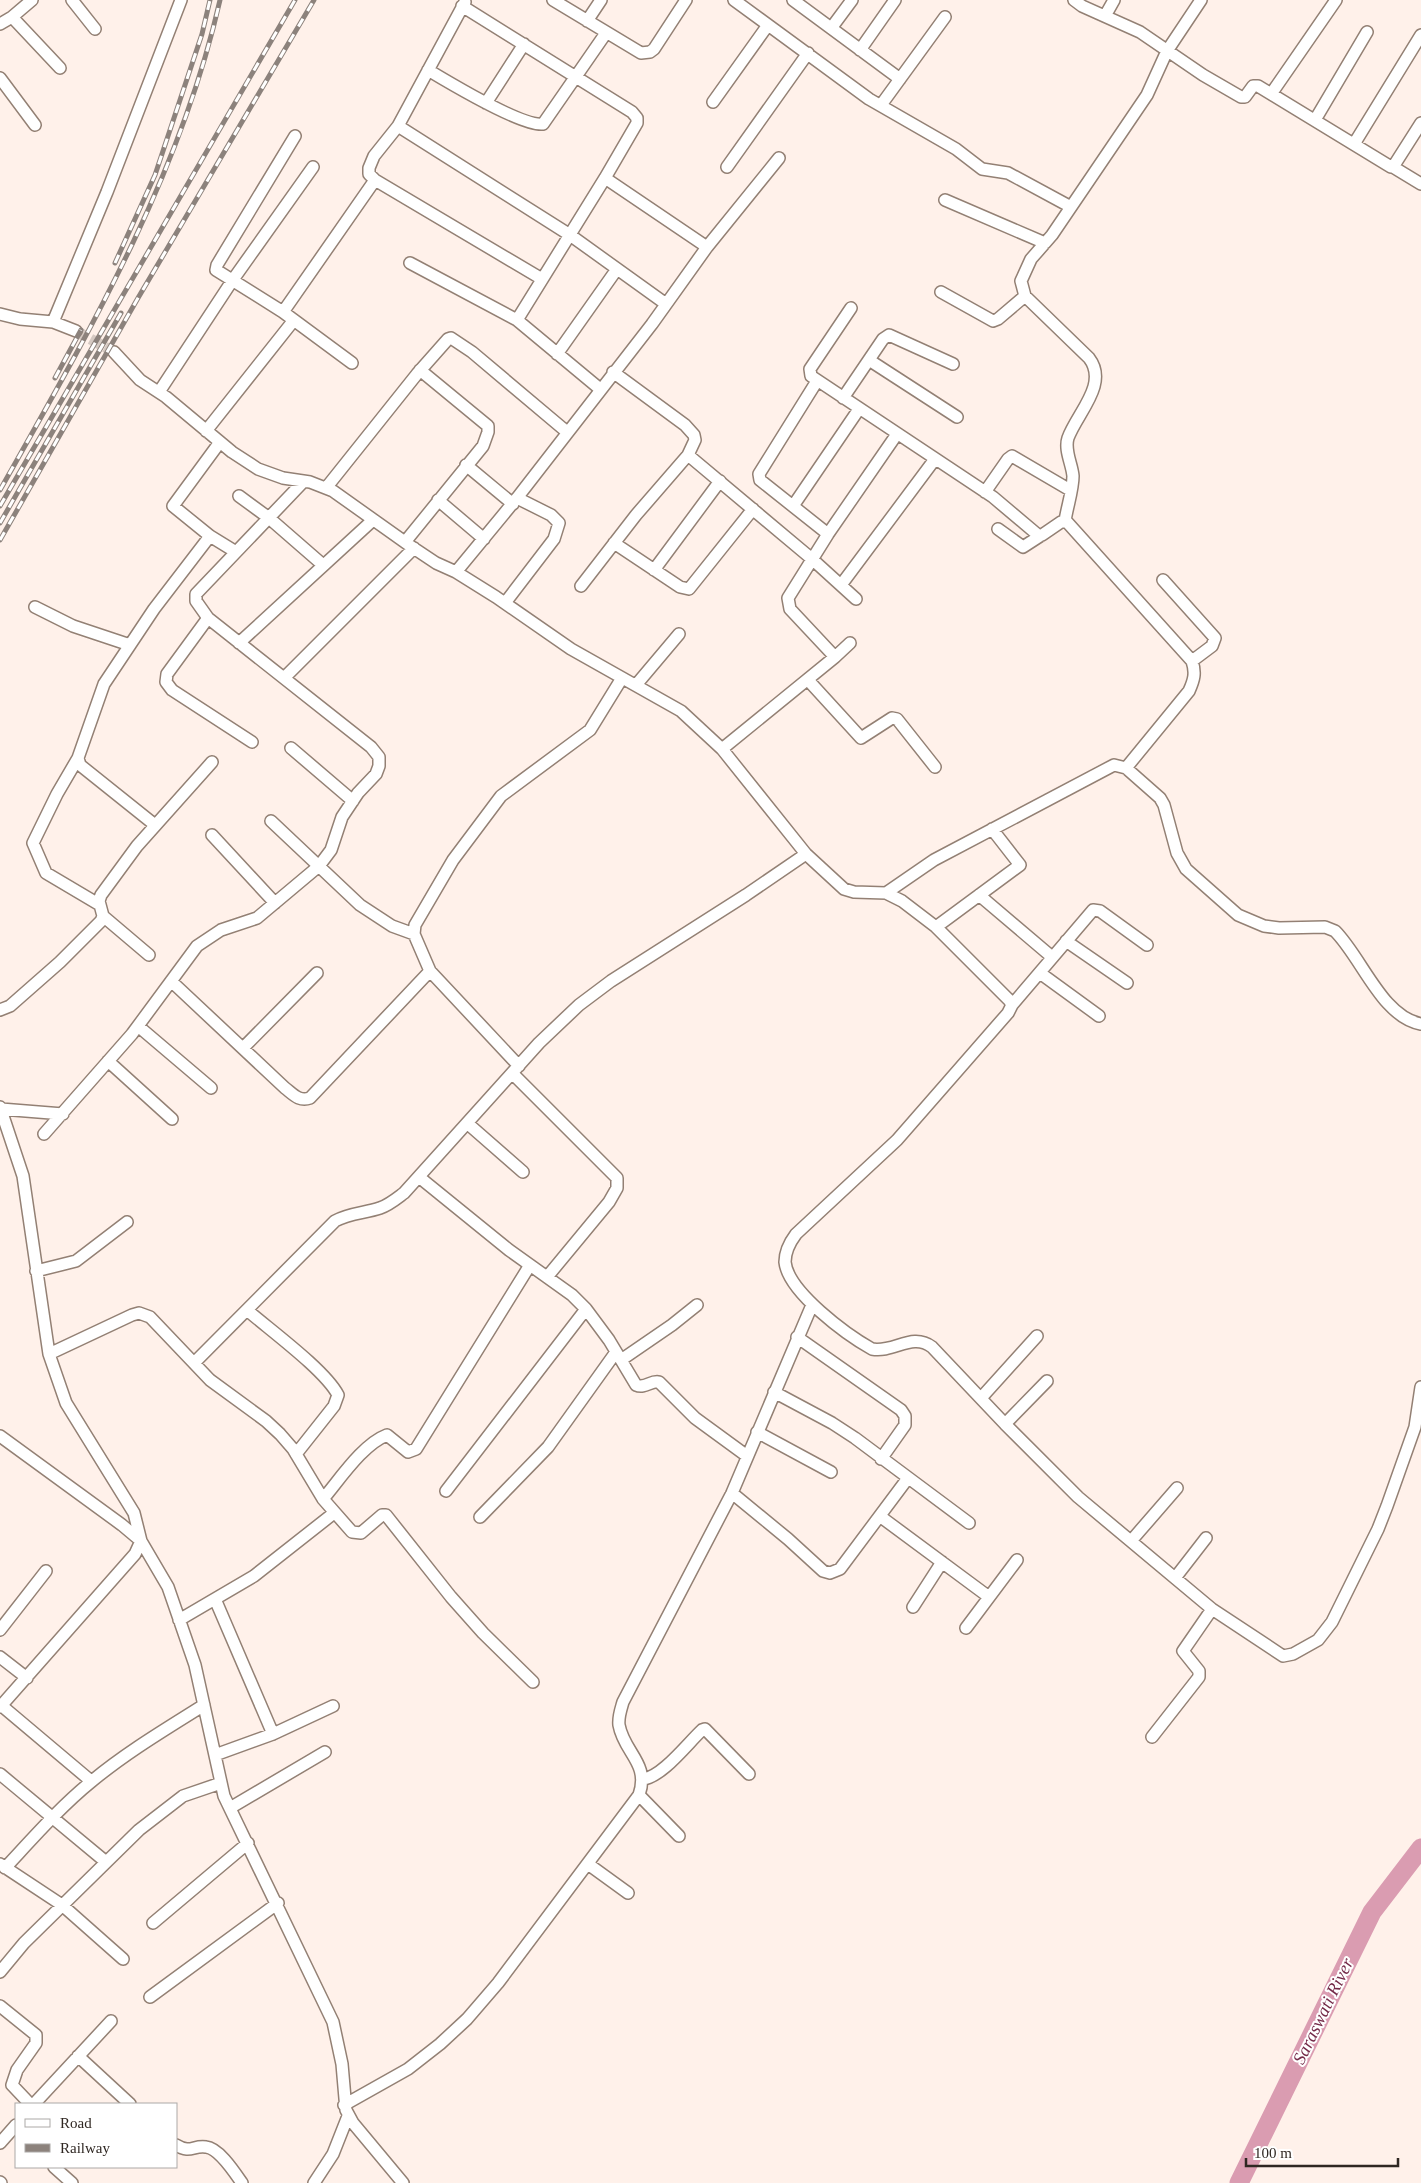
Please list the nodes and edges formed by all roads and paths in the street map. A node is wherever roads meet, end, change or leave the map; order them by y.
1 (32, 0) edge
2 (72, 0) edge
3 (181, 0) edge
4 (553, 0) edge
5 (601, 0) edge
6 (686, 0) edge
7 (734, 0) edge
8 (792, 0) edge
9 (852, 0) edge
10 (895, 0) edge
11 (1074, 0) edge
12 (1114, 0) edge
13 (1201, 0) edge
14 (1336, 0) edge
15 (464, 3) edge
16 (1105, 16) junction
17 (12, 17) junction
18 (945, 17) dead end
19 (587, 20) junction
20 (0, 24) edge
21 (768, 25) junction
22 (832, 27) junction
23 (94, 29) dead end
24 (1367, 32) dead end
25 (606, 33) junction
26 (1421, 35) edge
27 (524, 44) junction
28 (860, 50) junction
29 (1167, 51) junction
30 (808, 53) junction
31 (60, 68) dead end
32 (428, 70) junction
33 (576, 76) junction
34 (0, 78) edge
35 (900, 79) junction
36 (1271, 94) junction
37 (713, 102) dead end
38 (486, 103) junction
39 (881, 106) junction
40 (1315, 120) junction
41 (1421, 123) edge
42 (35, 125) dead end
43 (398, 126) junction
44 (295, 136) dead end
45 (1354, 144) junction
46 (779, 158) dead end
47 (313, 167) dead end
48 (727, 167) dead end
49 (1393, 167) junction
50 (605, 178) junction
51 (375, 180) junction
52 (1421, 184) edge
53 (945, 200) dead end
54 (1071, 207) junction
55 (570, 234) junction
56 (1045, 243) junction
57 (707, 247) junction
58 (410, 263) dead end
59 (617, 269) junction
60 (542, 279) junction
61 (232, 281) junction
62 (941, 292) dead end
63 (1025, 296) junction
64 (666, 304) junction
65 (851, 308) dead end
66 (283, 312) junction
67 (1, 315) edge
68 (294, 320) junction
69 (517, 320) junction
70 (53, 322) junction
71 (76, 331) tunnel mouth
72 (114, 352) tunnel mouth
73 (557, 354) junction
74 (869, 360) junction
75 (352, 363) dead end
76 (953, 364) dead end
77 (420, 370) junction
78 (613, 372) junction
79 (817, 381) junction
80 (600, 390) junction
81 (159, 392) junction
82 (843, 398) junction
83 (859, 408) junction
84 (957, 417) dead end
85 (206, 431) junction
86 (567, 432) junction
87 (897, 434) junction
88 (220, 442) junction
89 (688, 455) junction
90 (935, 459) junction
91 (466, 464) junction
92 (304, 481) junction
93 (720, 481) junction
94 (326, 488) junction
95 (1070, 490) junction
96 (985, 492) junction
97 (239, 496) dead end
98 (438, 500) junction
99 (515, 501) junction
100 (794, 506) junction
101 (753, 509) junction
102 (268, 518) junction
103 (373, 520) junction
104 (1065, 521) junction
105 (998, 529) dead end
106 (828, 534) junction
107 (210, 536) junction
108 (1040, 536) junction
109 (484, 539) junction
110 (614, 543) junction
111 (410, 545) junction
112 (236, 552) junction
113 (812, 559) junction
114 (323, 565) junction
115 (654, 570) junction
116 (456, 572) junction
117 (1163, 580) dead end
118 (841, 585) junction
119 (581, 586) dead end
120 (856, 599) dead end
121 (506, 603) junction
122 (34, 607) dead end
123 (208, 618) junction
124 (679, 634) dead end
125 (239, 643) junction
126 (850, 643) dead end
127 (130, 645) junction
128 (836, 657) junction
129 (1192, 661) junction
130 (284, 678) junction
131 (622, 678) junction
132 (808, 680) junction
133 (636, 684) junction
134 (252, 742) dead end
135 (291, 748) dead end
136 (722, 749) junction
137 (78, 758) junction
138 (212, 762) dead end
139 (935, 767) dead end
140 (1126, 768) junction
141 (353, 801) junction
142 (272, 821) dead end
143 (155, 825) junction
144 (992, 829) junction
145 (212, 835) dead end
146 (806, 854) junction
147 (320, 866) junction
148 (886, 892) junction
149 (980, 895) junction
150 (275, 903) junction
151 (102, 911) junction
152 (936, 927) junction
153 (414, 934) junction
154 (1066, 941) junction
155 (1147, 945) dead end
156 (149, 955) dead end
157 (1052, 957) junction
158 (430, 971) junction
159 (316, 973) dead end
160 (1040, 973) junction
161 (171, 981) junction
162 (1127, 983) dead end
163 (1012, 1005) junction
164 (0, 1010) edge
165 (1099, 1016) dead end
166 (1421, 1024) edge
167 (138, 1026) junction
168 (243, 1048) junction
169 (108, 1061) junction
170 (515, 1069) junction
171 (211, 1088) dead end
172 (1, 1113) edge
173 (63, 1114) junction
174 (172, 1119) dead end
175 (467, 1123) junction
176 (44, 1134) dead end
177 (523, 1172) dead end
178 (419, 1176) junction
179 (127, 1222) dead end
180 (530, 1265) junction
181 (36, 1271) junction
182 (547, 1277) junction
183 (697, 1305) dead end
184 (812, 1305) junction
185 (586, 1309) junction
186 (247, 1310) junction
187 (1037, 1336) dead end
188 (797, 1337) junction
189 (49, 1354) junction
190 (619, 1356) junction
191 (194, 1364) junction
192 (1047, 1382) dead end
193 (1421, 1387) edge
194 (774, 1392) junction
195 (980, 1398) junction
196 (1005, 1424) junction
197 (757, 1432) junction
198 (0, 1436) edge
199 (1416, 1440) edge
200 (296, 1454) junction
201 (747, 1456) junction
202 (881, 1459) junction
203 (831, 1472) dead end
204 (908, 1478) junction
205 (1177, 1488) dead end
206 (446, 1491) dead end
207 (732, 1493) junction
208 (323, 1499) junction
209 (334, 1513) junction
210 (480, 1517) dead end
211 (880, 1517) junction
212 (969, 1524) dead end
213 (1206, 1538) dead end
214 (141, 1541) junction
215 (1131, 1541) junction
216 (1017, 1560) dead end
217 (942, 1562) junction
218 (46, 1571) dead end
219 (1175, 1578) junction
220 (989, 1597) junction
221 (215, 1599) junction
222 (913, 1606) dead end
223 (1212, 1609) junction
224 (179, 1620) junction
225 (966, 1628) dead end
226 (0, 1630) edge
227 (0, 1657) edge
228 (27, 1678) junction
229 (533, 1682) dead end
230 (204, 1705) junction
231 (1, 1706) edge
232 (333, 1706) dead end
233 (273, 1734) junction
234 (1152, 1737) dead end
235 (325, 1752) dead end
236 (215, 1755) junction
237 (0, 1774) edge
238 (749, 1774) dead end
239 (643, 1779) junction
240 (91, 1781) junction
241 (222, 1783) junction
242 (639, 1796) junction
243 (230, 1808) junction
244 (53, 1817) junction
245 (679, 1836) dead end
246 (248, 1843) junction
247 (106, 1862) junction
248 (588, 1864) junction
249 (3, 1866) edge
250 (628, 1893) dead end
251 (278, 1903) junction
252 (62, 1905) junction
253 (153, 1923) dead end
254 (123, 1959) dead end
255 (0, 1972) edge
256 (150, 1997) dead end
257 (0, 2006) edge
258 (110, 2021) dead end
259 (78, 2056) junction
260 (31, 2103) edge
261 (33, 2103) edge
262 (129, 2103) edge
263 (346, 2110) junction
264 (15, 2129) edge
265 (0, 2143) edge
266 (178, 2146) edge
267 (55, 2168) edge
268 (72, 2183) edge
269 (242, 2183) edge
270 (314, 2183) edge
271 (403, 2183) edge

1 - 17 street
2 - 23 street
3 - 70 street
4 - 19 street
5 - 19 street
6 - 25 street
7 - 21 street
8 - 22 street
9 - 22 street
10 - 28 street
11 - 16 street
12 - 16 street
13 - 29 street
14 - 36 street
15 - 27 street
15 - 32 street
16 - 29 street
17 - 20 street
17 - 31 street
18 - 35 street
19 - 25 street
21 - 30 street
21 - 37 street
22 - 28 street
24 - 40 street
25 - 33 street
26 - 45 street
27 - 33 street
27 - 38 street
28 - 35 street
29 - 36 street
29 - 54 street
30 - 39 street
30 - 48 street
32 - 38 street
32 - 43 street
33 - 38 street
33 - 50 street
34 - 42 street
35 - 39 street
36 - 40 street
39 - 54 street
40 - 45 street
41 - 49 street
43 - 51 street
43 - 55 street
44 - 61 street
45 - 49 street
46 - 57 street
47 - 61 street
49 - 52 street
50 - 55 street
50 - 57 street
51 - 60 street
51 - 66 street
53 - 56 street
54 - 56 street
55 - 59 street
55 - 60 street
56 - 63 street
57 - 64 street
58 - 69 street
59 - 64 street
59 - 73 street
60 - 69 street
61 - 66 street
61 - 81 street
62 - 63 street
63 - 95 street
64 - 78 street
65 - 79 street
66 - 68 street
67 - 70 street
68 - 75 street
68 - 85 street
69 - 73 street
70 - 71 street
72 - 81 street
73 - 80 street
74 - 76 street
74 - 82 street
74 - 84 street
77 - 86 street
77 - 91 street
77 - 94 street
78 - 80 street
78 - 89 street
79 - 82 street
79 - 100 street
80 - 86 street
81 - 85 street
82 - 83 street
83 - 87 street
83 - 100 street
85 - 88 street
86 - 99 street
87 - 90 street
87 - 106 street
88 - 92 street
88 - 107 street
89 - 93 street
89 - 110 street
90 - 96 street
90 - 118 street
91 - 98 street
91 - 99 street
92 - 94 street
92 - 102 street
93 - 101 street
93 - 115 street
94 - 103 street
95 - 96 street
95 - 104 street
96 - 108 street
97 - 102 street
98 - 109 street
98 - 111 street
99 - 109 street
99 - 121 street
100 - 106 street
101 - 113 street
101 - 115 street
102 - 112 street
102 - 114 street
103 - 111 street
103 - 114 street
104 - 108 street
104 - 129 street
105 - 108 street
106 - 113 street
107 - 112 street
107 - 127 street
109 - 116 street
110 - 115 street
110 - 119 street
111 - 116 street
111 - 130 street
112 - 123 street
113 - 118 street
113 - 128 street
114 - 125 street
116 - 121 street
117 - 129 street
118 - 120 street
121 - 131 street
122 - 127 street
123 - 125 street
123 - 134 street
124 - 133 street
125 - 130 street
126 - 128 street
127 - 137 street
128 - 132 street
129 - 140 street
130 - 141 street
131 - 133 street
131 - 153 street
132 - 136 street
132 - 139 street
133 - 136 street
135 - 141 street
136 - 146 street
137 - 143 street
137 - 151 street
138 - 143 street
140 - 144 street
140 - 166 street
141 - 147 street
142 - 147 street
143 - 151 street
144 - 148 street
144 - 149 street
145 - 150 street
146 - 148 street
146 - 170 street
147 - 150 street
147 - 153 street
148 - 152 street
149 - 152 street
149 - 157 street
150 - 161 street
151 - 156 street
151 - 164 street
152 - 163 street
153 - 158 street
154 - 155 street
154 - 157 street
154 - 162 street
157 - 160 street
158 - 168 street
158 - 170 street
159 - 168 street
160 - 163 street
160 - 165 street
161 - 167 street
161 - 168 street
163 - 184 street
167 - 169 street
167 - 171 street
169 - 173 street
169 - 174 street
170 - 175 street
170 - 182 street
172 - 173 street
172 - 181 street
173 - 176 street
175 - 177 street
175 - 178 street
178 - 180 street
178 - 186 street
179 - 181 street
180 - 182 street
180 - 208 street
181 - 189 street
182 - 185 street
183 - 190 street
184 - 188 street
184 - 195 street
185 - 190 street
185 - 206 street
186 - 191 street
186 - 200 street
187 - 195 street
188 - 194 street
188 - 202 street
189 - 191 street
189 - 214 street
190 - 201 street
190 - 210 street
191 - 200 street
192 - 196 street
193 - 199 street
194 - 197 street
194 - 202 street
195 - 196 street
196 - 215 street
197 - 201 street
197 - 203 street
198 - 214 street
199 - 223 street
200 - 208 street
201 - 207 street
202 - 204 street
204 - 211 street
204 - 212 street
205 - 215 street
207 - 211 street
207 - 239 street
208 - 209 street
209 - 221 street
209 - 229 street
211 - 217 street
213 - 219 street
214 - 224 street
214 - 228 street
215 - 219 street
216 - 220 street
217 - 220 street
217 - 222 street
218 - 226 street
219 - 223 street
220 - 225 street
221 - 224 street
221 - 233 street
223 - 234 street
224 - 230 street
227 - 228 street
228 - 231 street
230 - 236 street
230 - 240 street
231 - 240 street
232 - 233 street
233 - 236 street
235 - 243 street
236 - 241 street
237 - 244 street
238 - 239 street
239 - 242 street
240 - 244 street
241 - 243 street
241 - 247 street
242 - 245 street
242 - 248 street
243 - 246 street
244 - 247 street
244 - 249 street
246 - 251 street
246 - 253 street
247 - 252 street
248 - 250 street
248 - 263 street
249 - 252 street
251 - 256 street
251 - 263 street
252 - 254 street
252 - 255 street
257 - 260 street
258 - 259 street
259 - 261 street
259 - 262 street
263 - 270 street
263 - 271 street
264 - 265 street
266 - 269 street
267 - 268 street

